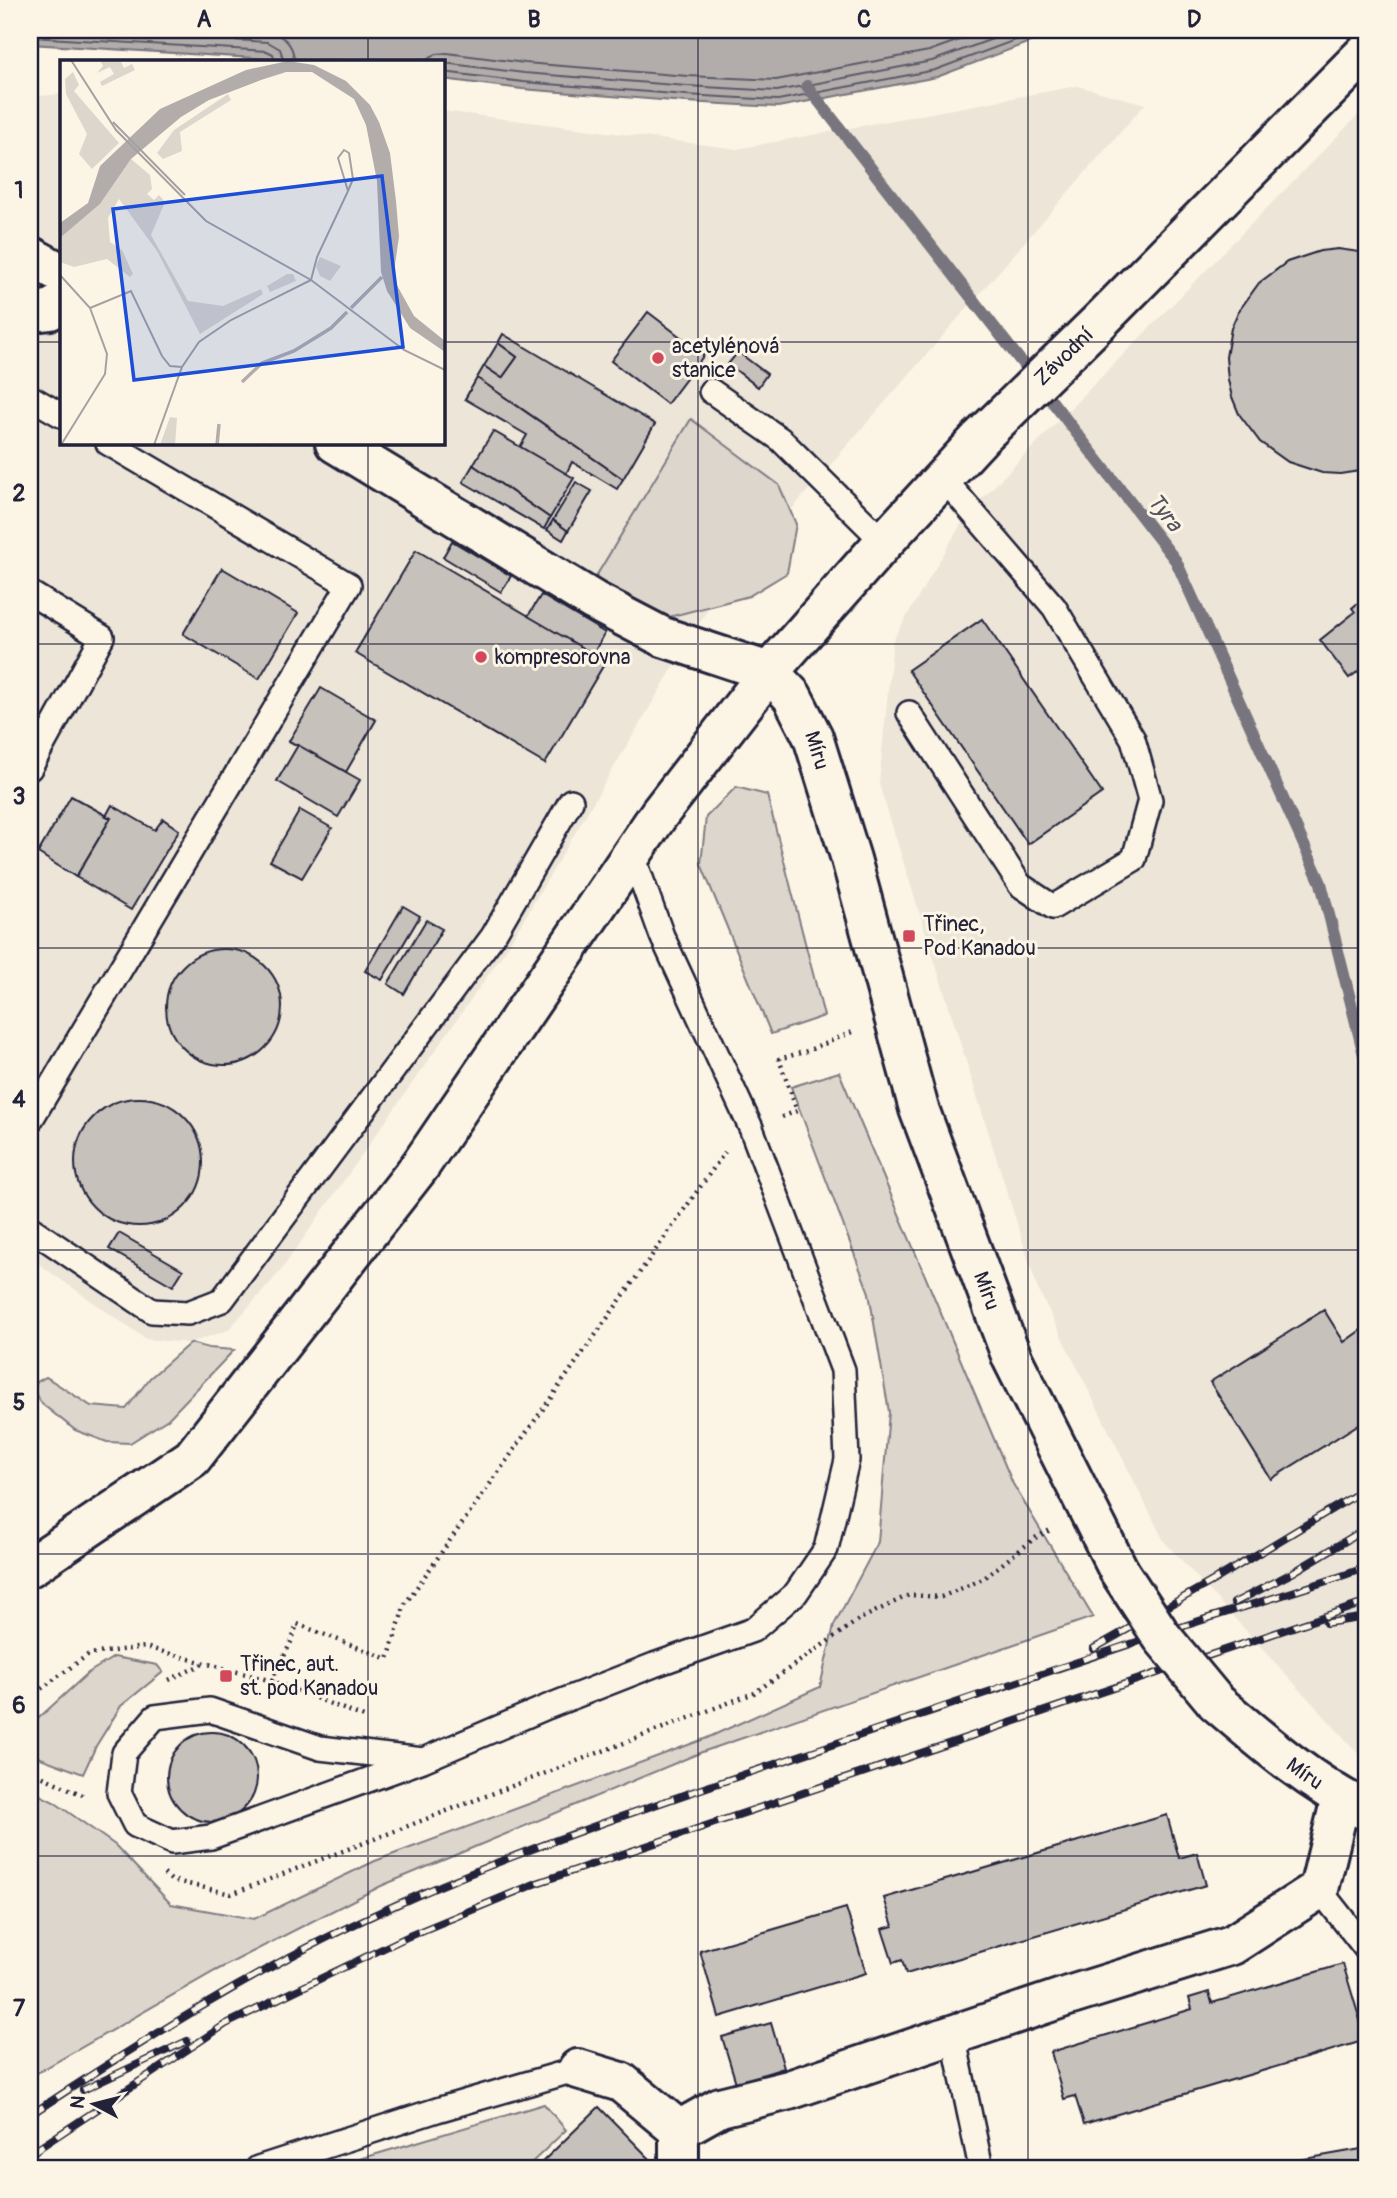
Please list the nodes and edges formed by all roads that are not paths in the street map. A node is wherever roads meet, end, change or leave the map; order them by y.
1 (1367, 51) edge
2 (30, 256) edge
3 (60, 272) edge
4 (60, 304) edge
5 (30, 312) edge
6 (710, 391) dead end
7 (30, 397) edge
8 (60, 414) edge
9 (110, 444) edge
10 (337, 444) edge
11 (943, 478) junction
12 (884, 542) junction
13 (30, 593) edge
14 (769, 671) junction
15 (909, 713) dead end
16 (30, 768) edge
17 (571, 802) dead end
18 (632, 856) junction
19 (31, 1116) edge
20 (30, 1228) edge
21 (30, 1567) edge
22 (423, 1760) junction
23 (1354, 1805) edge
24 (1319, 1889) junction
25 (1367, 1950) edge
26 (953, 2035) junction
27 (578, 2069) joint
28 (680, 2130) junction
29 (258, 2168) edge
30 (679, 2168) edge
31 (981, 2168) edge

1 - 11 street, Závodní
2 - 3 street
4 - 5 street
6 - 12 lane
7 - 8 lane
9 - 19 lane
10 - 14 street
11 - 12 street, Závodní
11 - 15 lane
12 - 14 street, Závodní
13 - 16 lane
14 - 18 street, Závodní
14 - 23 street, Míru, bridge
17 - 20 lane
18 - 21 street, Závodní
18 - 22 lane
22 - 22 lane
23 - 24 street
24 - 25 lane
24 - 26 street
26 - 28 street
26 - 31 lane
27 - 28 street
27 - 29 lane
28 - 30 street

